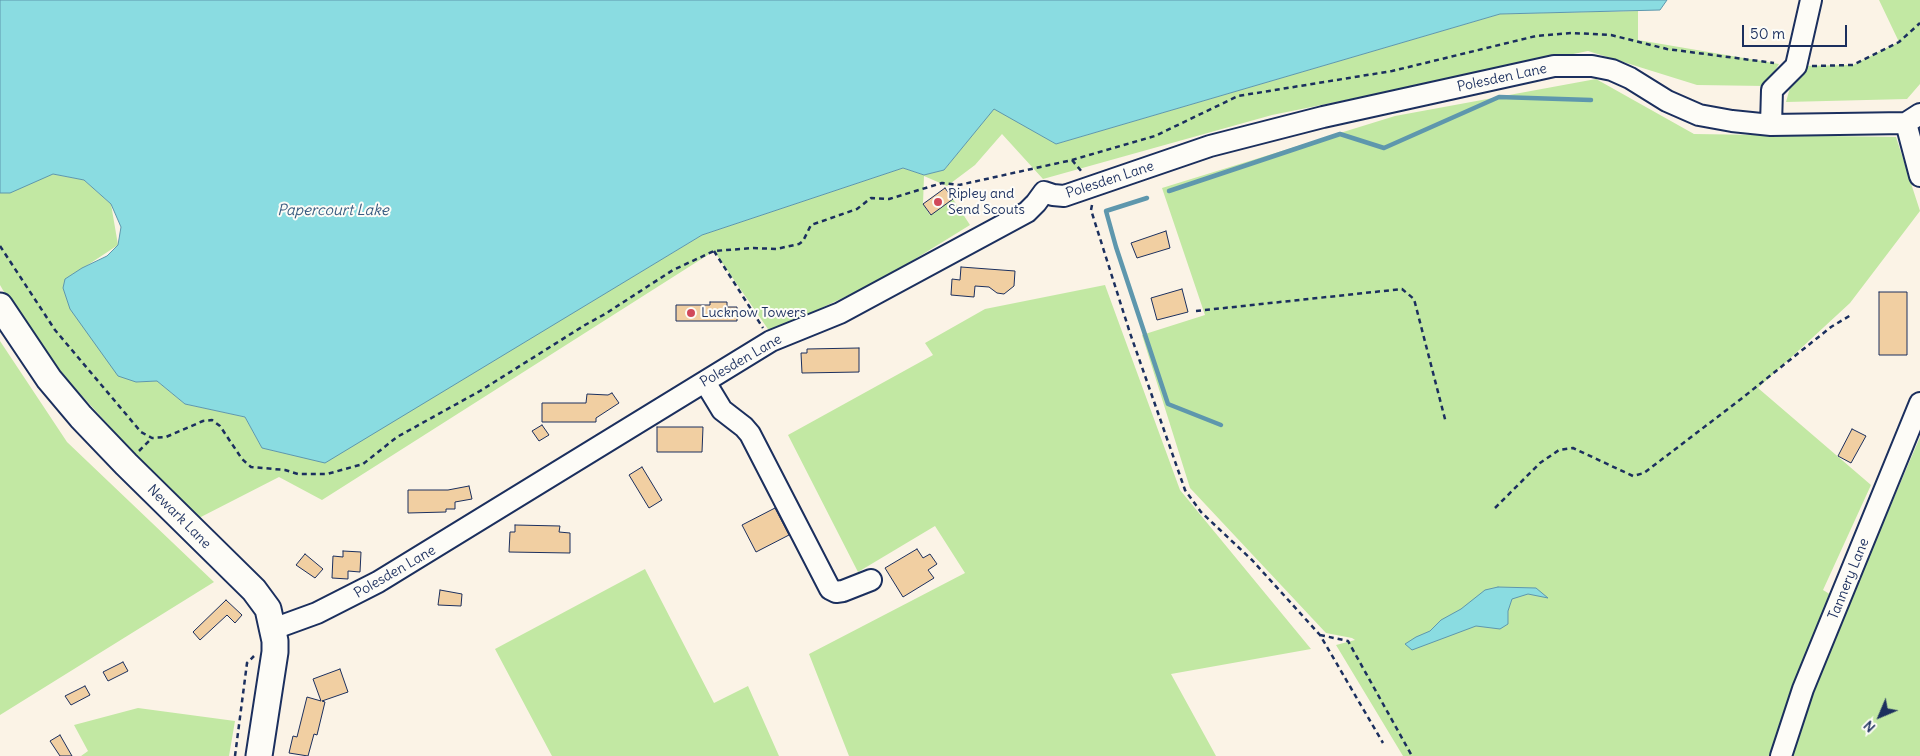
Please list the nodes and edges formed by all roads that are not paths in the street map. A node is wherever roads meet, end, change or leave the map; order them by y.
1 (1811, 0) edge
2 (1913, 119) edge
3 (1771, 124) junction
4 (1920, 176) edge
5 (0, 306) edge
6 (705, 382) junction
7 (1920, 403) edge
8 (871, 580) dead end
9 (273, 629) junction
10 (259, 756) edge
11 (1781, 756) edge

1 - 3 street
2 - 3 street, Polesden Lane
2 - 4 street
3 - 6 street, Polesden Lane
5 - 9 main road, Newark Lane
6 - 8 street
6 - 9 street, Polesden Lane
7 - 11 street, Tannery Lane
9 - 10 main road, Newark Lane

